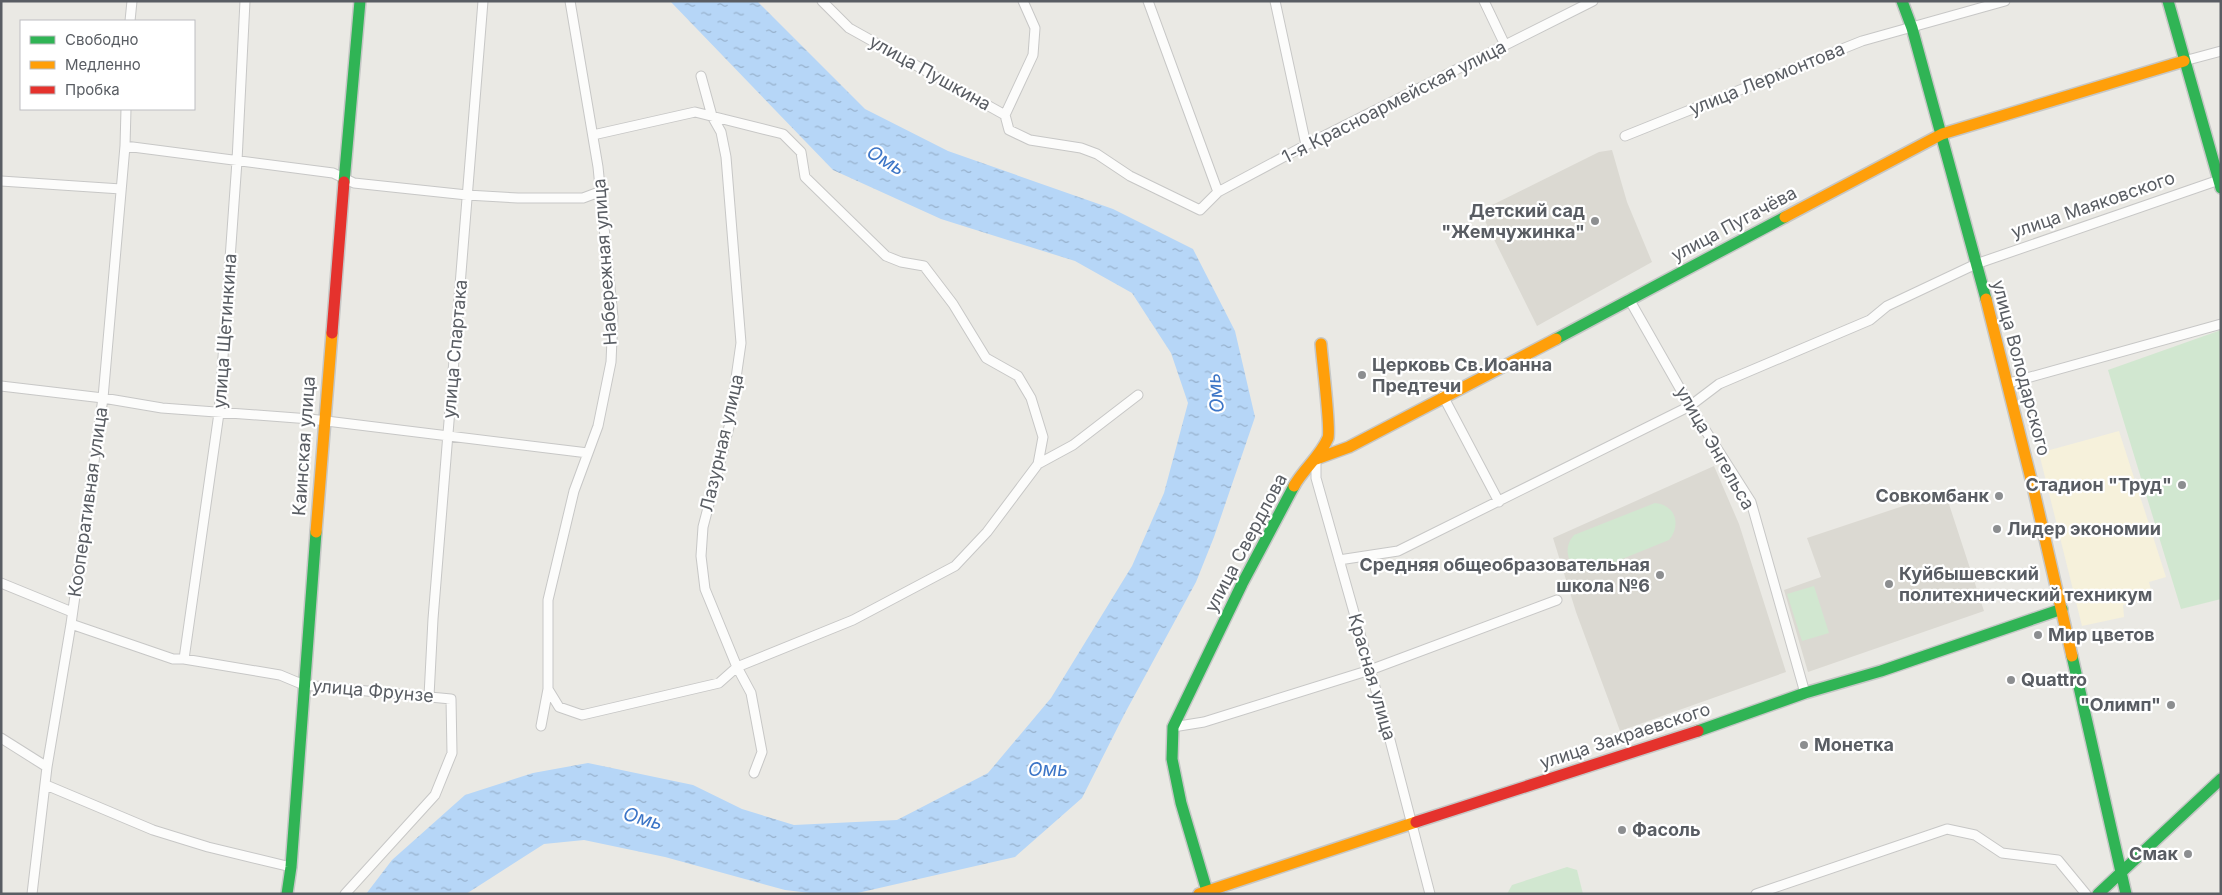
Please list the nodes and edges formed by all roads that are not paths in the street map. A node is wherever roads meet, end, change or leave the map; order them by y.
1 (132, 1) edge
2 (245, 1) edge
3 (360, 1) edge
4 (483, 1) edge
5 (570, 1) edge
6 (822, 1) edge
7 (1023, 1) edge
8 (1148, 1) edge
9 (1275, 1) edge
10 (1484, 1) edge
11 (1593, 1) edge
12 (1902, 1) edge
13 (2005, 1) edge
14 (2168, 1) edge
15 (130, 20) edge
16 (1912, 28) junction
17 (1505, 45) junction
18 (2221, 51) edge
19 (2184, 60) junction
20 (701, 76) dead end
21 (126, 110) edge
22 (1005, 115) junction
23 (712, 116) junction
24 (1942, 134) junction
25 (593, 136) junction
26 (1624, 136) dead end
27 (125, 146) junction
28 (1306, 146) junction
29 (237, 161) junction
30 (344, 177) junction
31 (1, 181) edge
32 (2220, 183) edge
33 (121, 189) junction
34 (600, 192) junction
35 (1218, 192) junction
36 (467, 195) junction
37 (1200, 210) joint
38 (1976, 264) junction
39 (1629, 299) junction
40 (2221, 324) edge
41 (1321, 344) dead end
42 (2009, 383) junction
43 (1, 386) edge
44 (1138, 394) dead end
45 (1443, 396) junction
46 (103, 398) junction
47 (1690, 406) junction
48 (219, 413) junction
49 (324, 421) junction
50 (448, 436) junction
51 (588, 453) junction
52 (1316, 459) junction
53 (1038, 464) junction
54 (1499, 502) junction
55 (1339, 560) junction
56 (1, 583) edge
57 (1557, 600) dead end
58 (2062, 609) junction
59 (72, 612) junction
60 (71, 624) junction
61 (184, 659) junction
62 (737, 667) junction
63 (1370, 670) junction
64 (304, 685) junction
65 (548, 689) junction
66 (1805, 693) junction
67 (429, 696) junction
68 (541, 726) dead end
69 (1174, 727) junction
70 (1, 738) edge
71 (47, 767) junction
72 (754, 773) dead end
73 (2221, 779) edge
74 (46, 785) junction
75 (1411, 824) junction
76 (291, 867) junction
77 (2122, 871) junction
78 (1205, 893) edge
79 (32, 894) edge
80 (287, 894) edge
81 (345, 894) edge
82 (1430, 894) edge
83 (1756, 894) edge
84 (2086, 894) edge
85 (2098, 894) edge
86 (2126, 894) edge

1 - 15 street
2 - 29 street, улица Щетинкина
3 - 30 street, Каинская улица
4 - 36 street, улица Спартака
5 - 25 street, Набережная улица
6 - 22 street, улица Пушкина
7 - 22 street
8 - 35 street
9 - 28 street
10 - 17 street
11 - 17 street, 1-я Красноармейская улица
12 - 16 street, улица Володарского
13 - 16 street, улица Лермонтова
14 - 19 street
16 - 24 street, улица Володарского
16 - 26 street, улица Лермонтова
17 - 28 street, 1-я Красноармейская улица
18 - 19 street
19 - 24 street, улица Пугачёва
19 - 32 street
20 - 23 street, Лазурная улица
21 - 27 street, Кооперативная улица
22 - 37 street, улица Пушкина
23 - 25 street
23 - 53 street
23 - 62 street, Лазурная улица
24 - 38 street, улица Володарского
24 - 39 street, улица Пугачёва
25 - 34 street, Набережная улица
27 - 29 street
27 - 33 street, Кооперативная улица
28 - 35 street, 1-я Красноармейская улица
29 - 30 street
29 - 48 street, улица Щетинкина
30 - 36 street
30 - 49 street, Каинская улица
31 - 33 street
32 - 38 street, улица Маяковского
33 - 46 street, Кооперативная улица
34 - 36 street
34 - 51 street, Набережная улица
35 - 37 street, 1-я Красноармейская улица
36 - 50 street, улица Спартака
38 - 42 street, улица Володарского
38 - 47 street, улица Маяковского
39 - 45 street, улица Пугачёва
39 - 47 street, улица Энгельса
40 - 42 street
41 - 52 street, улица Свердлова
42 - 58 street, улица Володарского
43 - 46 street
44 - 53 street
45 - 52 street, улица Пугачёва
45 - 54 street
46 - 48 street
46 - 59 street, Кооперативная улица
47 - 54 street, улица Маяковского
47 - 66 street, улица Энгельса
48 - 49 street
48 - 61 street, улица Щетинкина
49 - 50 street
49 - 64 street, Каинская улица
50 - 51 street
50 - 67 street, улица Спартака
51 - 65 street, Набережная улица
52 - 55 street, Красная улица
52 - 69 street, улица Свердлова
53 - 62 street
54 - 55 street, улица Маяковского
55 - 63 street, Красная улица
56 - 59 street
57 - 63 street
58 - 66 street, улица Закраевского
58 - 77 street, улица Володарского
59 - 60 street, Кооперативная улица
60 - 61 street, улица Фрунзе
60 - 71 street, Кооперативная улица
61 - 64 street, улица Фрунзе
62 - 65 street
62 - 72 street, Лазурная улица
63 - 69 street
63 - 75 street, Красная улица
64 - 67 street, улица Фрунзе
64 - 76 street, Каинская улица
65 - 68 street, Набережная улица
66 - 75 street, улица Закраевского
67 - 81 street, улица Фрунзе
69 - 78 street
70 - 71 street
71 - 74 street, Кооперативная улица
73 - 77 street
74 - 76 street
74 - 79 street, Кооперативная улица
75 - 78 street, улица Закраевского
75 - 82 street, Красная улица
76 - 80 street, Каинская улица
77 - 85 street
77 - 86 street, улица Володарского
83 - 84 street

